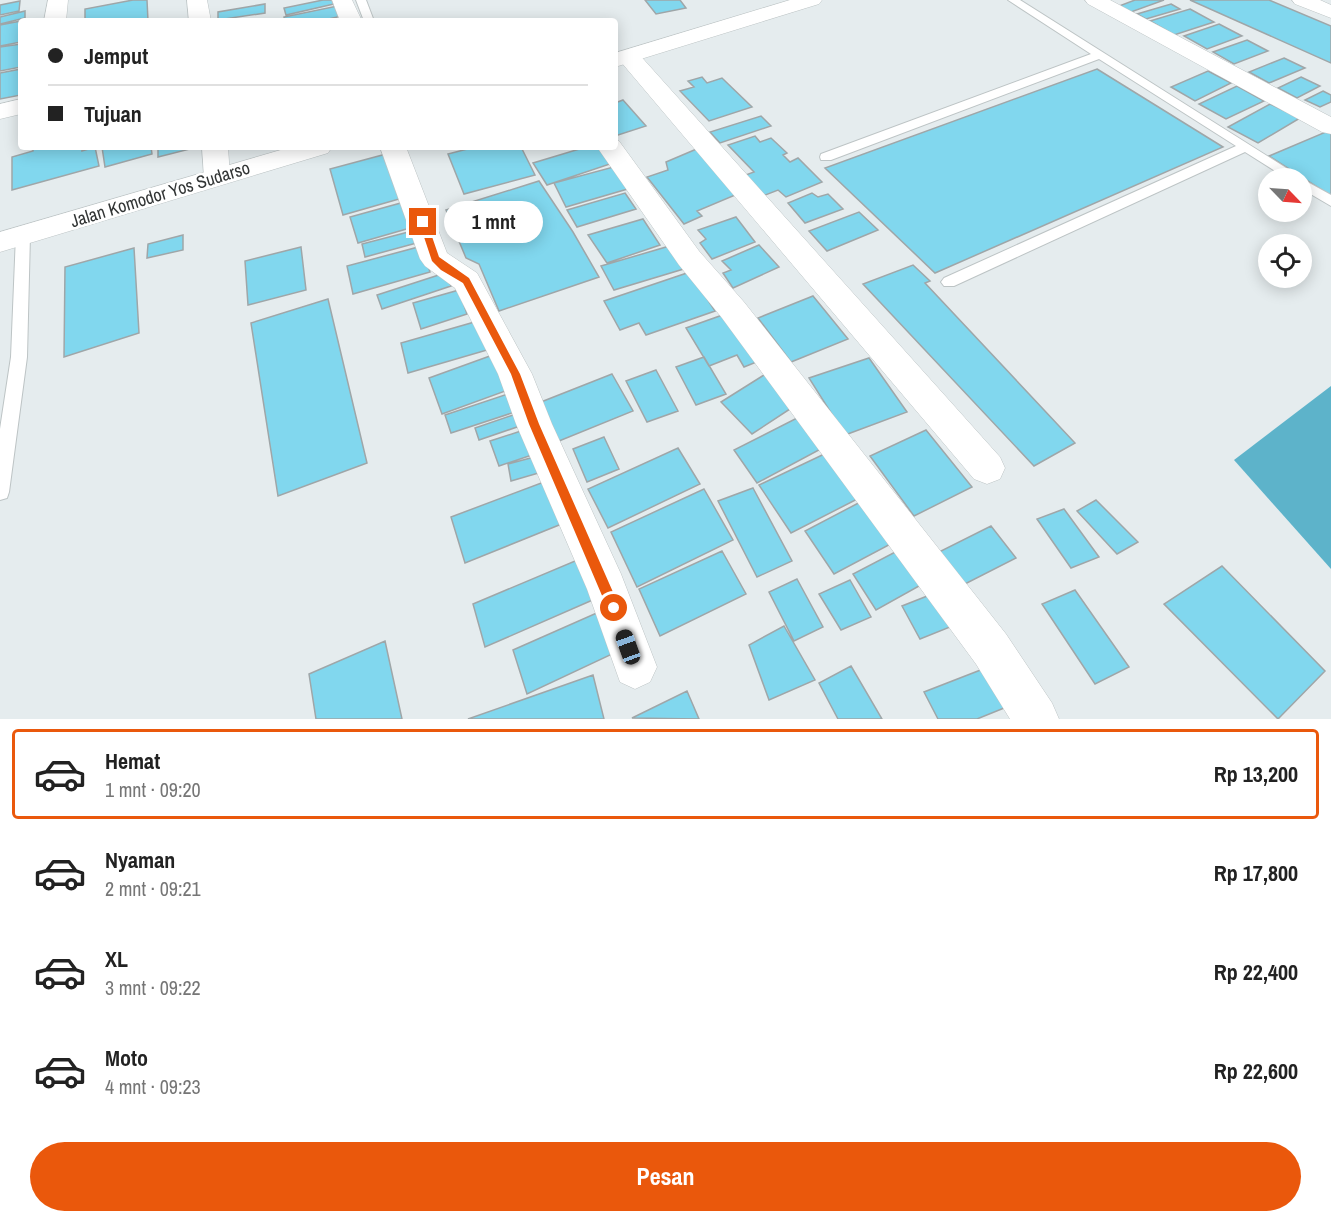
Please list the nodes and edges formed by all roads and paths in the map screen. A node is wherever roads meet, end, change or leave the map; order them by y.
1 (58, 0) edge
2 (197, 0) edge
3 (342, 0) edge
4 (361, 0) edge
5 (812, 0) edge
6 (1013, 0) edge
7 (1095, 0) edge
8 (1302, 0) edge
9 (1331, 12) edge
10 (55, 18) edge
11 (200, 18) edge
12 (350, 18) edge
13 (368, 18) edge
14 (1100, 55) junction
15 (622, 59) edge
16 (18, 107) edge
17 (0, 112) edge
18 (1331, 127) edge
19 (1245, 147) junction
20 (215, 150) edge
21 (309, 150) edge
22 (394, 150) edge
23 (612, 150) edge
24 (826, 157) dead end
25 (1279, 168) edge
26 (217, 177) junction
27 (1312, 189) edge
28 (1331, 201) edge
29 (12, 239) edge
30 (949, 282) dead end
31 (987, 468) dead end
32 (0, 492) edge
33 (635, 667) dead end
34 (1036, 719) edge

1 - 10 street
2 - 11 street
3 - 12 street
4 - 13 lane
5 - 15 street
6 - 14 lane
7 - 18 street
8 - 9 street
14 - 19 lane
14 - 24 lane
15 - 31 street
16 - 17 street
19 - 25 lane
19 - 30 lane
20 - 26 street
21 - 26 street, Jalan Komodor Yos Sudarso
22 - 33 street
23 - 34 street
26 - 29 street, Jalan Komodor Yos Sudarso
27 - 28 lane
29 - 32 lane

